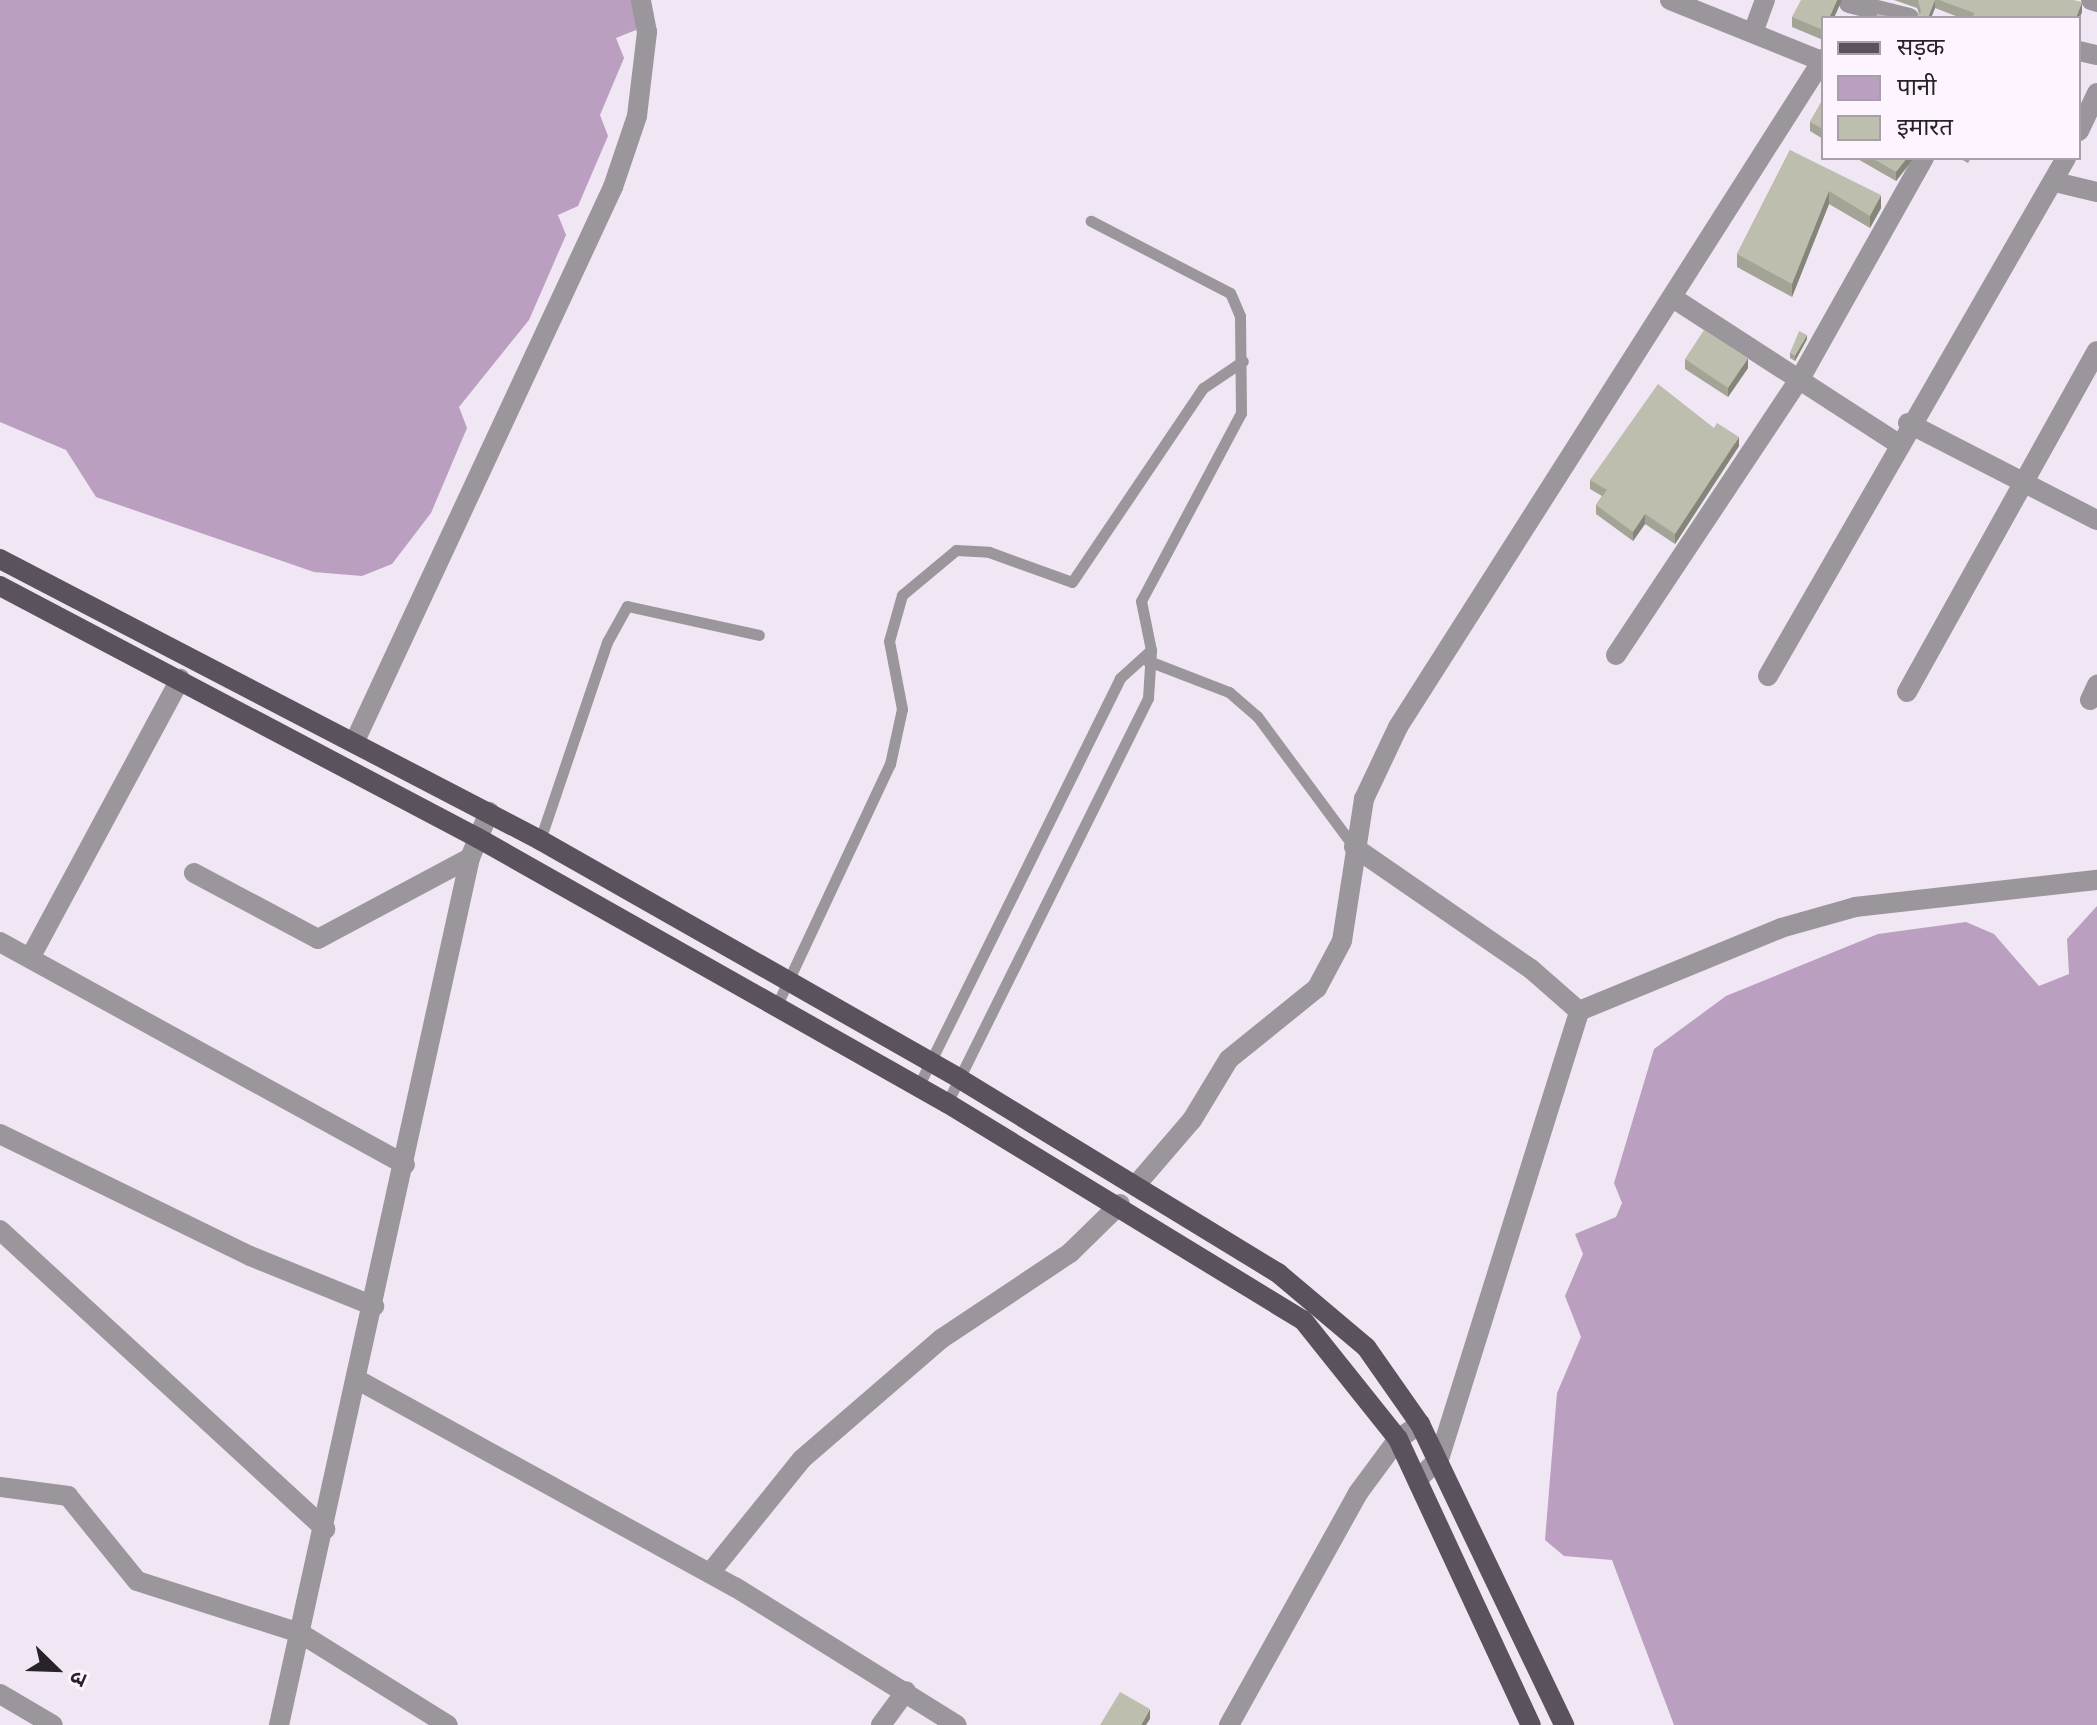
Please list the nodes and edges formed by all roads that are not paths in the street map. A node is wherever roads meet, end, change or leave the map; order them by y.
1 (641, 0) edge
2 (1670, 0) edge
3 (1765, 0) edge
4 (2091, 0) edge
5 (2097, 2) edge
6 (1847, 7) edge
7 (1898, 16) edge
8 (1754, 30) junction
9 (1821, 60) edge
10 (1821, 62) edge
11 (2097, 93) edge
12 (2081, 127) edge
13 (1923, 160) edge
14 (2065, 160) edge
15 (2055, 182) junction
16 (2097, 192) edge
17 (1091, 221) dead end
18 (1673, 298) junction
19 (2097, 351) edge
20 (1243, 361) junction
21 (1801, 377) junction
22 (1908, 423) junction
23 (1897, 443) junction
24 (2025, 483) junction
25 (2097, 520) edge
26 (0, 559) edge
27 (2, 593) edge
28 (759, 635) dead end
29 (1616, 655) dead end
30 (1148, 656) junction
31 (1768, 676) dead end
32 (180, 679) junction
33 (1907, 692) dead end
34 (354, 743) junction
35 (489, 812) junction
36 (478, 838) junction
37 (540, 840) junction
38 (1354, 847) junction
39 (470, 858) junction
40 (194, 873) dead end
41 (2097, 880) edge
42 (0, 942) edge
43 (30, 958) junction
44 (789, 981) junction
45 (775, 1009) junction
46 (1579, 1011) junction
47 (931, 1062) junction
48 (960, 1079) junction
49 (918, 1087) junction
50 (947, 1103) junction
51 (0, 1134) edge
52 (405, 1165) junction
53 (1136, 1185) junction
54 (1120, 1204) junction
55 (1, 1232) edge
56 (374, 1306) junction
57 (358, 1380) junction
58 (1420, 1424) junction
59 (1398, 1439) junction
60 (1439, 1459) junction
61 (1418, 1479) junction
62 (0, 1487) edge
63 (325, 1529) junction
64 (710, 1573) junction
65 (300, 1633) junction
66 (906, 1691) junction
67 (0, 1694) edge
68 (53, 1725) edge
69 (279, 1725) edge
70 (448, 1725) edge
71 (881, 1725) edge
72 (957, 1725) edge
73 (1229, 1725) edge
74 (1531, 1725) edge
75 (1564, 1725) edge

1 - 34 street
2 - 8 street
3 - 8 street
4 - 5 street
6 - 7 street
8 - 9 street
10 - 18 street
11 - 12 street
13 - 21 street
14 - 15 street
15 - 16 street
15 - 22 street
17 - 20 lane
18 - 21 street
18 - 38 street
19 - 24 street
20 - 30 lane
20 - 44 lane
21 - 23 street
21 - 29 street
22 - 23 street
22 - 24 street
23 - 31 street
24 - 25 street
24 - 33 street
26 - 34 main road
27 - 32 main road
28 - 37 lane
30 - 38 lane
30 - 47 lane
30 - 48 lane
32 - 36 main road
32 - 43 street
34 - 35 main road
35 - 36 street
35 - 37 main road
36 - 39 street
36 - 45 main road
37 - 44 main road
38 - 46 street
38 - 53 street
39 - 40 street
39 - 52 street
41 - 46 street
42 - 43 street
43 - 52 street
44 - 45 lane
44 - 47 main road
45 - 49 main road
46 - 60 street
47 - 48 main road
47 - 49 lane
48 - 50 lane
48 - 53 main road
49 - 50 main road
50 - 54 main road
51 - 56 street
52 - 56 street
53 - 58 main road
54 - 59 main road
54 - 64 street
55 - 63 street
56 - 57 street
57 - 63 street
57 - 64 street
58 - 59 street
58 - 60 main road
59 - 61 main road
59 - 73 street
60 - 61 street
60 - 75 main road
61 - 74 main road
62 - 65 street
63 - 65 street
64 - 66 street
65 - 69 street
65 - 70 street
66 - 71 street
66 - 72 street
67 - 68 street

